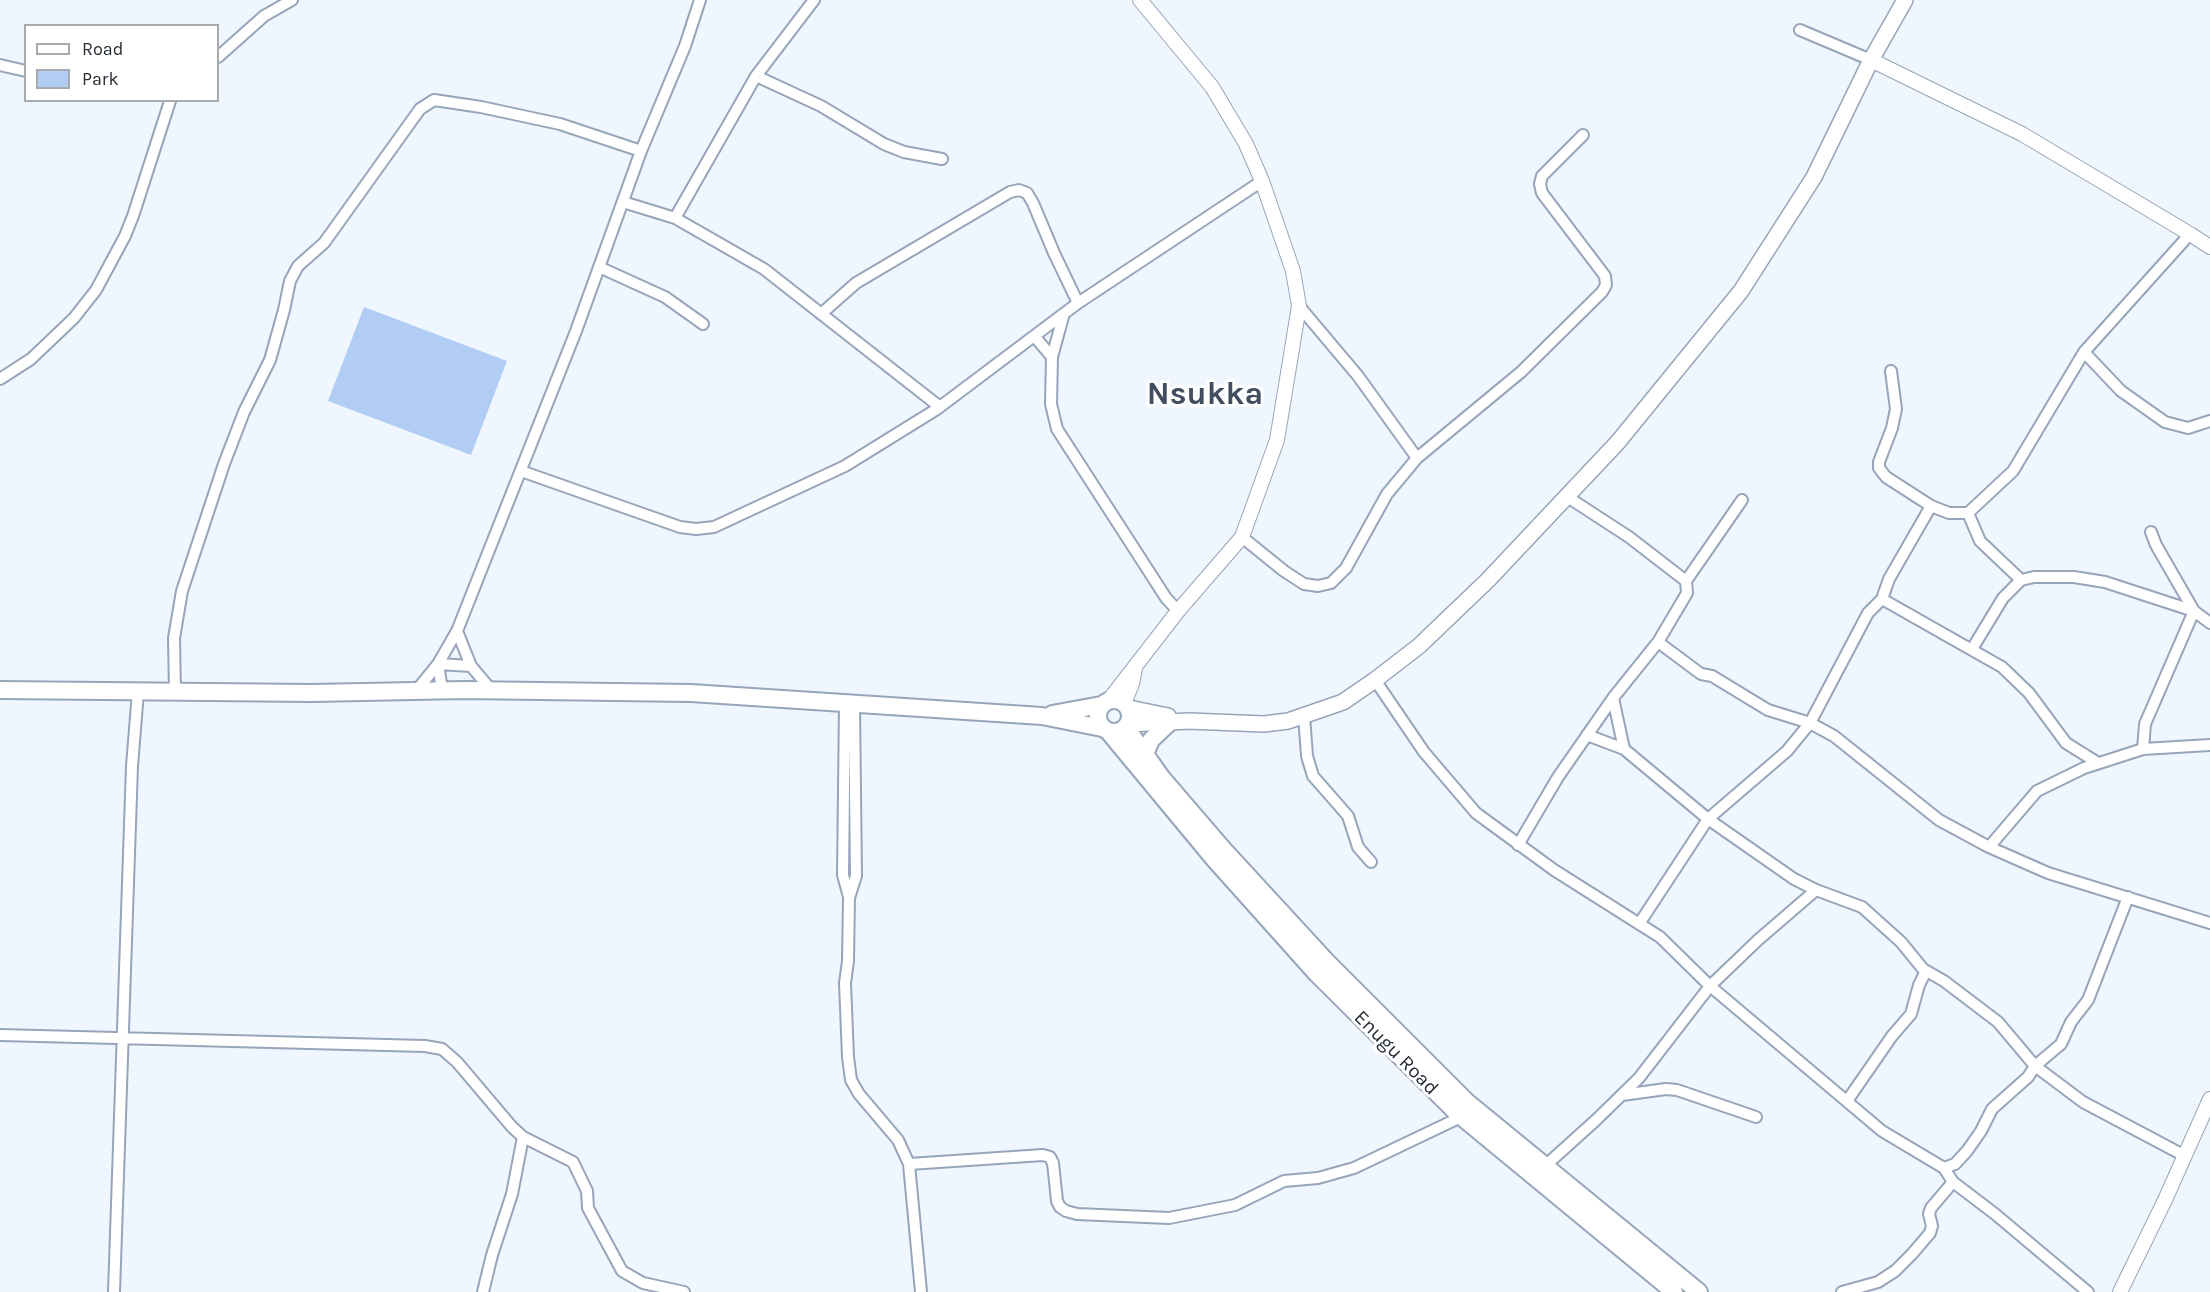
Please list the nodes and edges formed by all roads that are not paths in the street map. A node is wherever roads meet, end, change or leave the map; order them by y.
1 (292, 0) edge
2 (700, 0) edge
3 (814, 0) edge
4 (1905, 0) edge
5 (1142, 1) edge
6 (1800, 30) dead end
7 (219, 56) edge
8 (1872, 60) junction
9 (0, 65) edge
10 (24, 71) edge
11 (756, 76) junction
12 (170, 102) edge
13 (1583, 135) dead end
14 (641, 152) junction
15 (942, 159) dead end
16 (1262, 181) junction
17 (623, 202) junction
18 (675, 218) junction
19 (2190, 234) junction
20 (2210, 247) edge
21 (599, 267) junction
22 (1078, 303) junction
23 (1299, 306) junction
24 (821, 314) junction
25 (1063, 316) junction
26 (704, 324) dead end
27 (1035, 337) junction
28 (2084, 352) junction
29 (1052, 357) junction
30 (1891, 371) dead end
31 (0, 379) edge
32 (940, 407) junction
33 (2210, 421) edge
34 (1417, 458) junction
35 (521, 471) junction
36 (1566, 496) junction
37 (1742, 500) dead end
38 (1930, 506) junction
39 (1968, 513) junction
40 (2151, 532) dead end
41 (1242, 537) junction
42 (2021, 580) junction
43 (1686, 581) junction
44 (1882, 598) junction
45 (1178, 611) junction
46 (2194, 611) junction
47 (2210, 623) edge
48 (457, 631) junction
49 (1658, 642) junction
50 (1972, 649) junction
51 (438, 664) junction
52 (471, 666) junction
53 (1375, 680) junction
54 (0, 690) edge
55 (442, 690) junction
56 (465, 690) junction
57 (416, 691) junction
58 (492, 691) junction
59 (138, 692) junction
60 (175, 692) junction
61 (1613, 698) junction
62 (850, 704) junction
63 (1120, 711) junction
64 (1042, 716) junction
65 (1304, 716) junction
66 (1189, 721) junction
67 (1170, 722) junction
68 (1810, 723) junction
69 (1105, 729) junction
70 (1587, 735) junction
71 (2210, 745) edge
72 (2143, 748) junction
73 (1624, 749) junction
74 (1145, 754) junction
75 (2098, 763) junction
76 (1708, 819) junction
77 (1518, 845) junction
78 (1989, 847) junction
79 (1371, 862) dead end
80 (1816, 890) junction
81 (2128, 897) junction
82 (2210, 923) edge
83 (1639, 924) junction
84 (1926, 971) junction
85 (1710, 986) junction
86 (0, 1035) edge
87 (124, 1038) junction
88 (2035, 1066) junction
89 (1622, 1095) junction
90 (2210, 1100) edge
91 (1847, 1101) junction
92 (1756, 1117) dead end
93 (1461, 1118) junction
94 (523, 1137) junction
95 (2185, 1156) junction
96 (909, 1164) junction
97 (1545, 1166) junction
98 (1944, 1168) junction
99 (1953, 1182) junction
100 (114, 1292) edge
101 (483, 1292) edge
102 (684, 1292) edge
103 (921, 1292) edge
104 (1674, 1292) edge
105 (1699, 1292) edge
106 (1842, 1292) edge
107 (2088, 1292) edge
108 (2120, 1292) edge

1 - 7 street
2 - 14 street
3 - 11 street
4 - 8 main road
5 - 16 street
6 - 8 street
8 - 19 street
8 - 36 main road
9 - 10 street
11 - 15 street
11 - 18 street
12 - 31 street
13 - 34 street
14 - 17 street
14 - 60 street
16 - 22 street
16 - 23 street
17 - 18 street
17 - 21 street
18 - 24 street
19 - 20 street
19 - 28 street
21 - 26 street
21 - 35 street
22 - 24 street
22 - 25 street
23 - 34 street
23 - 41 street
24 - 32 street
25 - 27 street
25 - 29 street
27 - 29 street
27 - 32 street
28 - 33 street
28 - 39 street
29 - 45 street
30 - 38 street
32 - 35 street
34 - 41 street
35 - 48 street
36 - 43 street
36 - 53 main road
37 - 43 street
38 - 39 street
38 - 44 street
39 - 42 street
40 - 46 street
41 - 45 street
42 - 46 street
42 - 50 street
43 - 49 street
44 - 50 street
44 - 68 street
45 - 63 street
46 - 47 street
46 - 72 street
48 - 51 street
48 - 52 street
49 - 61 street
49 - 68 street
50 - 75 street
51 - 52 street
51 - 55 street
51 - 57 street
52 - 56 street
52 - 58 street
53 - 65 main road
53 - 77 street
54 - 59 main road
55 - 56 main road
55 - 57 main road
56 - 58 main road
57 - 60 main road
58 - 62 main road
59 - 60 main road
59 - 87 street
61 - 70 street
61 - 73 street
62 - 64 main road
62 - 96 street
63 - 64 main road
63 - 66 main road
63 - 67 main road
63 - 69 main road
63 - 69 main road
63 - 74 main road
64 - 69 main road
65 - 66 main road
65 - 79 street
66 - 67 main road
67 - 74 main road
68 - 76 street
68 - 78 street
69 - 93 main road, Enugu Road
70 - 73 street
70 - 77 street
71 - 72 street
72 - 75 street
73 - 76 street
74 - 97 main road
75 - 78 street
76 - 80 street
76 - 83 street
77 - 83 street
78 - 81 street
80 - 84 street
80 - 85 street
81 - 82 street
81 - 88 street
83 - 85 street
84 - 88 street
84 - 91 street
85 - 89 street
85 - 91 street
86 - 87 street
87 - 94 street
87 - 100 street
88 - 95 street
88 - 98 street
89 - 92 street
89 - 97 street
90 - 95 street
91 - 98 street
93 - 96 street
93 - 104 main road, Enugu Road
94 - 101 street
94 - 102 street
95 - 108 street
96 - 103 street
97 - 105 main road
98 - 99 street
99 - 106 street
99 - 107 street

